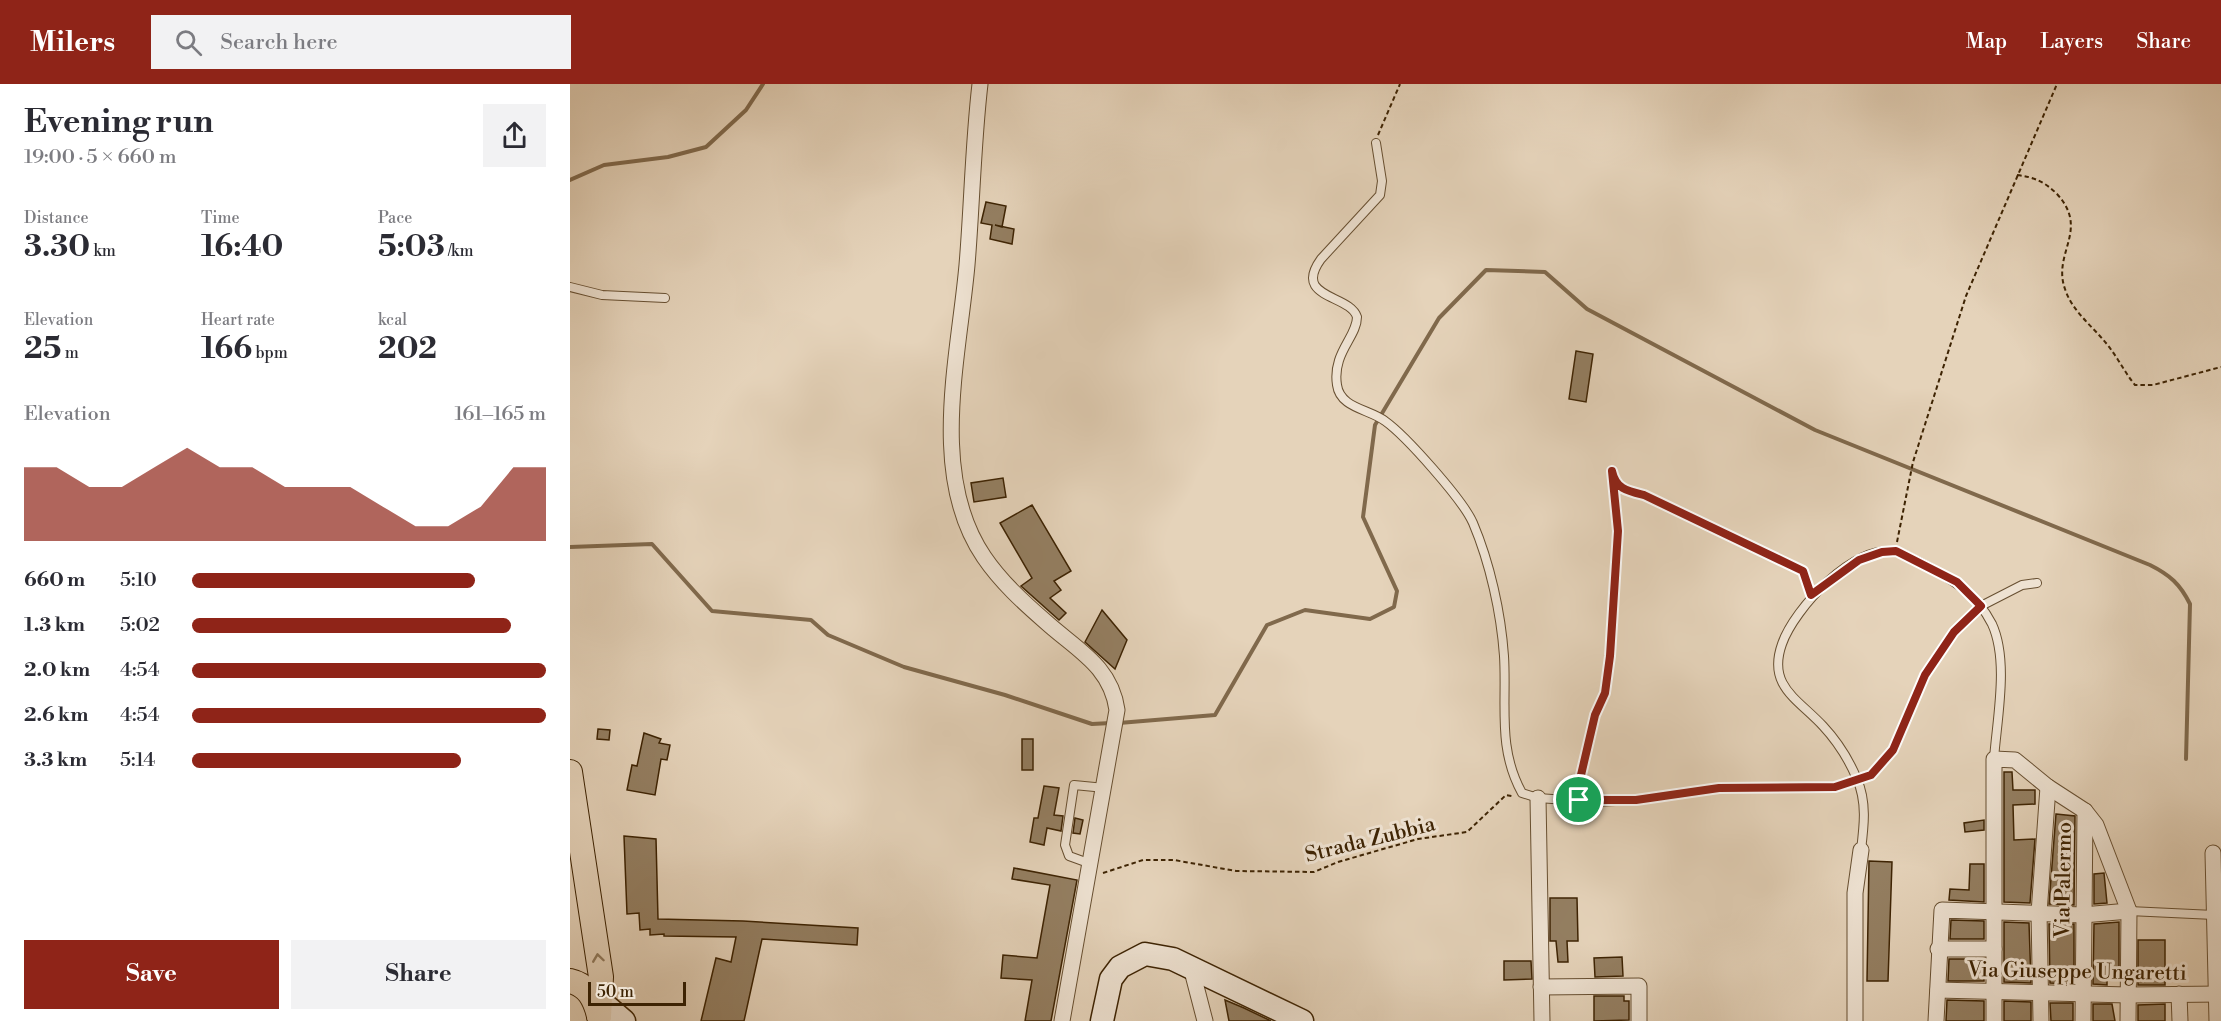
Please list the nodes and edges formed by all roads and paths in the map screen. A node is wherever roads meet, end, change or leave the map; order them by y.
1 (981, 84) edge
2 (1400, 84) edge
3 (2057, 84) edge
4 (1376, 143) joint
5 (2016, 175) junction
6 (570, 287) edge
7 (665, 298) dead end
8 (2221, 367) edge
9 (1896, 551) junction
10 (2037, 582) dead end
11 (1811, 595) junction
12 (1981, 606) junction
13 (1994, 759) junction
14 (570, 772) edge
15 (1858, 780) junction
16 (2048, 787) junction
17 (1105, 788) junction
18 (1538, 798) junction
19 (1579, 800) junction
20 (2085, 811) junction
21 (1861, 850) joint
22 (2217, 851) edge
23 (1090, 868) junction
24 (1995, 912) junction
25 (2129, 912) junction
26 (2039, 913) junction
27 (2083, 915) junction
28 (2214, 915) junction
29 (1938, 949) junction
30 (1994, 949) junction
31 (1191, 967) junction
32 (1541, 987) junction
33 (1938, 990) junction
34 (1994, 990) junction
35 (2040, 992) junction
36 (2083, 993) junction
37 (2179, 994) junction
38 (2219, 994) edge
39 (2128, 995) junction
40 (591, 1001) edge
41 (624, 1021) edge
42 (1062, 1021) edge
43 (1102, 1021) edge
44 (1204, 1021) edge
45 (1302, 1021) edge
46 (1542, 1021) edge
47 (1639, 1021) edge
48 (1855, 1021) edge
49 (1936, 1021) edge
50 (1994, 1021) edge
51 (2041, 1021) edge
52 (2083, 1021) edge
53 (2128, 1021) edge
54 (2180, 1021) edge
55 (2217, 1021) edge

1 - 17 street
2 - 4 path
3 - 5 path
4 - 18 lane
5 - 8 path
5 - 9 path
6 - 7 lane
9 - 11 lane
9 - 12 lane
10 - 12 lane
11 - 15 lane
11 - 19 path
12 - 13 lane
12 - 15 path
13 - 16 street
13 - 24 street
40 -> 14 main road
15 - 19 lane
15 - 21 lane
16 - 20 street
16 - 26 street
17 - 23 street
17 - 23 lane
18 - 19 lane
18 - 23 path, Strada Zubbia
18 - 32 street
20 - 25 street
20 - 27 street, Via Palermo
21 - 48 street
22 - 28 street
23 - 42 street
24 - 26 street
24 - 29 street
24 - 30 street
25 - 27 street
25 - 28 lane
25 - 39 street
26 - 27 street
26 - 35 street
27 - 36 street, Via Palermo
28 - 38 street
29 - 30 street
29 - 33 street
30 - 34 street
31 - 43 main road
31 - 44 street
31 - 45 main road
32 - 46 street
32 - 47 street
33 - 34 street, Via Giuseppe Ungaretti
33 - 49 street
34 - 35 street, Via Giuseppe Ungaretti
34 - 50 street
35 - 36 street, Via Giuseppe Ungaretti
35 - 51 street
36 - 39 street, Via Giuseppe Ungaretti
36 - 52 street, Via Palermo
37 - 38 street, Via Giuseppe Ungaretti
37 - 39 street, Via Giuseppe Ungaretti
37 - 54 street
38 - 55 street
39 - 53 street
40 - 41 main road

